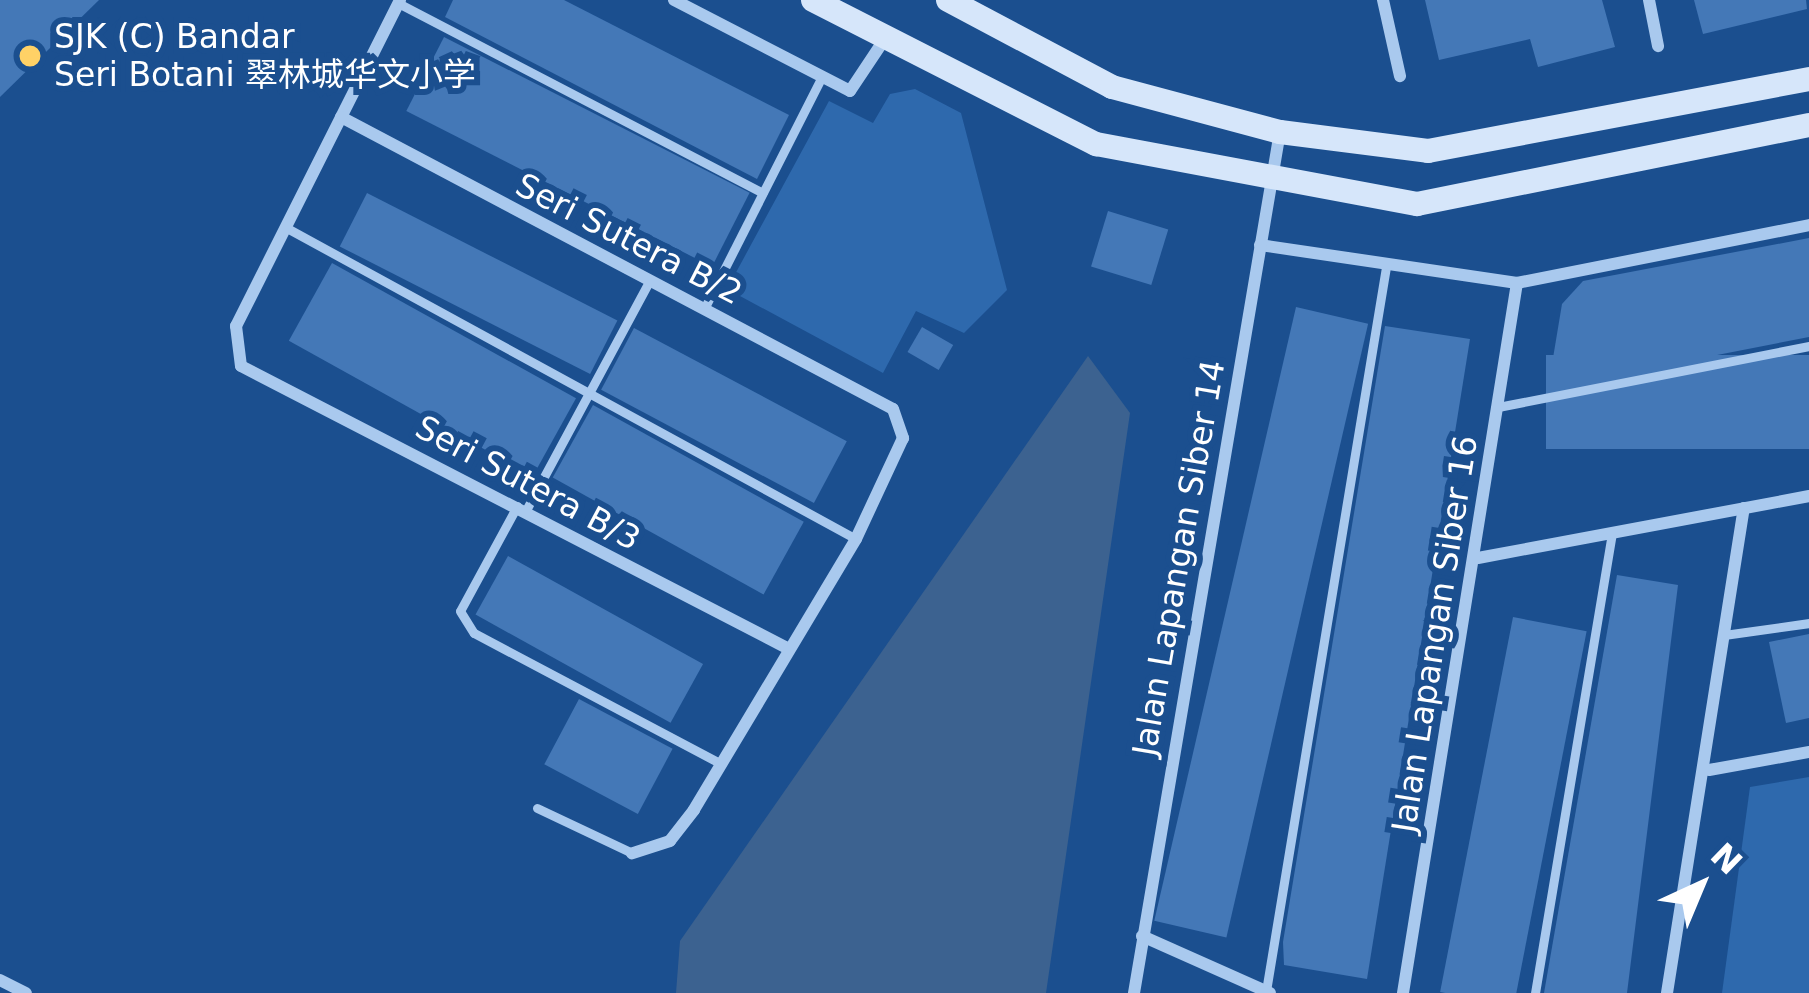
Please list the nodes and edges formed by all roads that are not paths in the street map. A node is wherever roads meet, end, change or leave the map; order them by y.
1 (674, 0) edge
2 (813, 0) edge
3 (948, 0) edge
4 (1383, 0) edge
5 (1649, 0) edge
6 (399, 1) edge
7 (886, 37) junction
8 (1658, 46) dead end
9 (822, 76) junction
10 (1400, 76) dead end
11 (1809, 79) edge
12 (340, 117) junction
13 (1809, 125) edge
14 (1280, 133) junction
15 (1272, 181) junction
16 (763, 193) junction
17 (1809, 225) edge
18 (285, 227) junction
19 (1261, 245) junction
20 (1386, 267) junction
21 (649, 282) junction
22 (1517, 283) junction
23 (704, 309) junction
24 (1809, 346) edge
25 (590, 394) junction
26 (1498, 407) junction
27 (1809, 496) edge
28 (1744, 508) junction
29 (521, 509) junction
30 (1612, 534) junction
31 (856, 539) junction
32 (1478, 558) junction
33 (1809, 623) edge
34 (1724, 635) junction
35 (788, 649) junction
36 (1809, 752) edge
37 (721, 764) junction
38 (1709, 770) junction
39 (537, 808) dead end
40 (632, 853) joint
41 (1142, 936) junction
42 (0, 980) edge
43 (1268, 992) edge
44 (26, 993) edge
45 (1134, 993) edge
46 (1402, 993) edge
47 (1535, 993) edge
48 (1667, 993) edge

1 - 9 street
2 - 7 main road
3 - 14 main road
4 - 10 street
5 - 8 street
6 - 12 street
6 - 16 lane
7 - 9 street
7 - 15 main road
9 - 16 lane
11 - 14 main road
12 - 18 street
12 - 21 street, Seri Sutera B/2
13 - 15 main road
14 - 15 street, Jalan Lapangan Siber 14
15 - 19 street, Jalan Lapangan Siber 14
16 - 23 lane
17 - 22 street
18 - 25 lane
18 - 29 street, Seri Sutera B/3
19 - 20 street
19 - 41 street, Jalan Lapangan Siber 14
20 - 22 street
20 - 43 lane
21 - 23 street, Seri Sutera B/2
21 - 25 lane
22 - 26 street, Jalan Lapangan Siber 16
23 - 31 street, Seri Sutera B/2
24 - 26 lane
25 - 29 lane
25 - 31 lane
26 - 32 street, Jalan Lapangan Siber 16
27 - 28 street
28 - 30 street
28 - 34 street
29 - 35 street, Seri Sutera B/3
29 - 37 lane
30 - 32 street
30 - 47 lane
31 - 35 street
32 - 46 street, Jalan Lapangan Siber 16
33 - 34 lane
34 - 38 street
35 - 37 street
36 - 38 street
37 - 40 street
38 - 48 street
39 - 40 lane
41 - 43 street
41 - 45 street, Jalan Lapangan Siber 14
42 - 44 street

